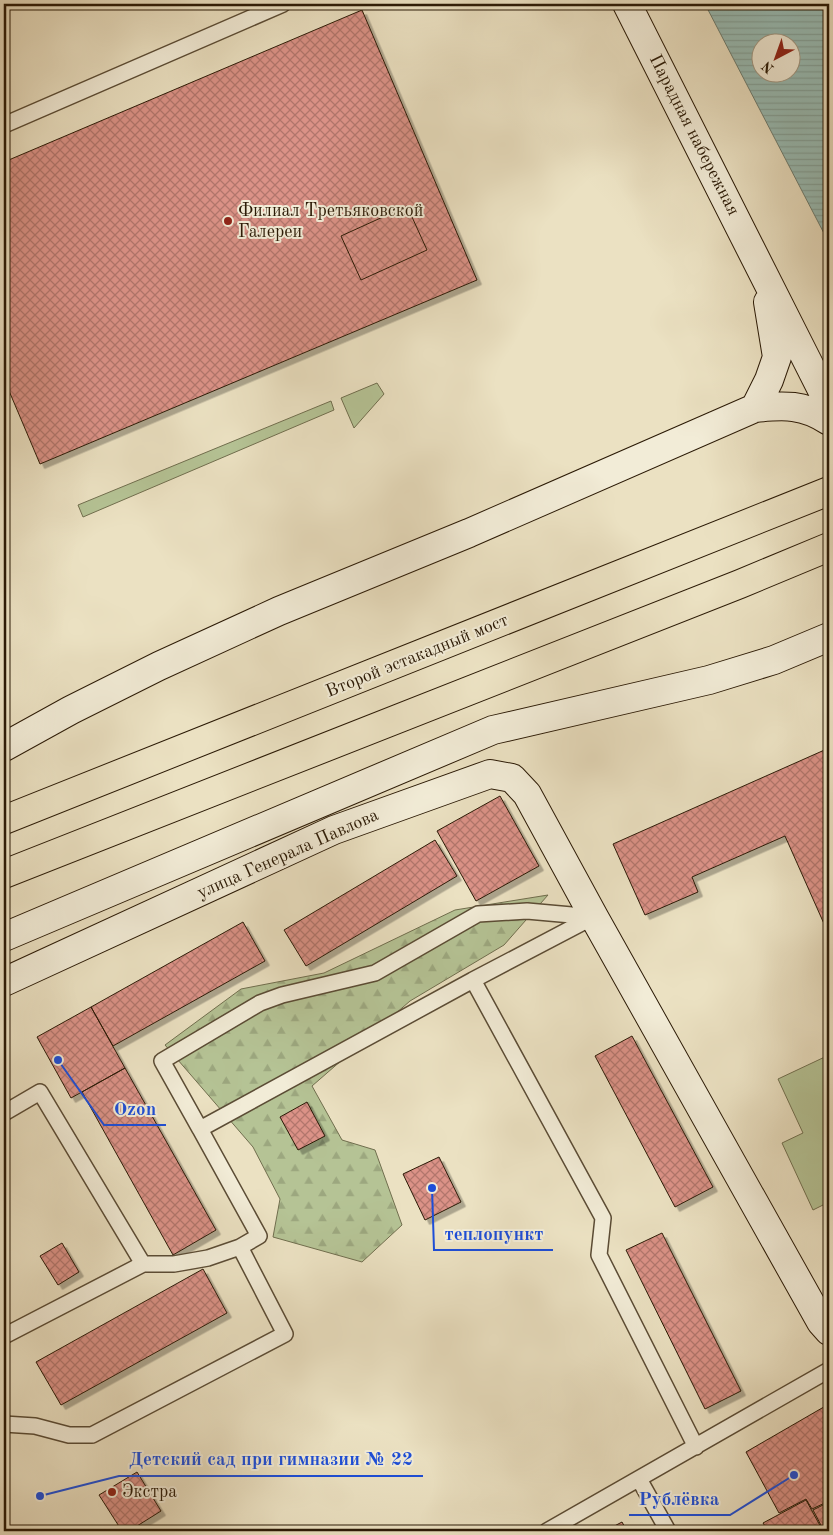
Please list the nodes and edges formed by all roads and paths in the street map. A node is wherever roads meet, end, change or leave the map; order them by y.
1 (283, 4) edge
2 (627, 4) edge
3 (4, 125) edge
4 (760, 266) junction
5 (829, 404) edge
6 (755, 408) junction
7 (829, 421) edge
8 (829, 491) edge
9 (829, 547) edge
10 (829, 637) edge
11 (4, 747) edge
12 (4, 820) edge
13 (4, 874) edge
14 (594, 917) junction
15 (4, 937) edge
16 (473, 980) junction
17 (4, 982) edge
18 (4, 1113) edge
19 (200, 1129) junction
20 (240, 1247) junction
21 (143, 1264) junction
22 (829, 1331) edge
23 (4, 1336) edge
24 (829, 1370) edge
25 (4, 1424) edge
26 (696, 1448) junction
27 (639, 1479) junction
28 (547, 1531) edge
29 (668, 1531) edge

1 - 3 lane
2 - 4 main road, Парадная набережная
4 - 5 main road, Парадная набережная
4 - 6 main road
6 - 7 main road
6 - 11 main road
8 - 12 main road, Второй эстакадный мост
9 - 13 main road
10 - 15 main road
14 - 16 lane
14 - 17 main road, улица Генерала Павлова
14 - 19 lane
14 - 22 main road, улица Генерала Павлова
16 - 19 lane
16 - 26 lane
18 - 21 lane
19 - 20 lane
20 - 21 lane
20 - 25 lane
21 - 23 lane
24 - 26 lane
26 - 27 lane
27 - 28 lane
27 - 29 lane

